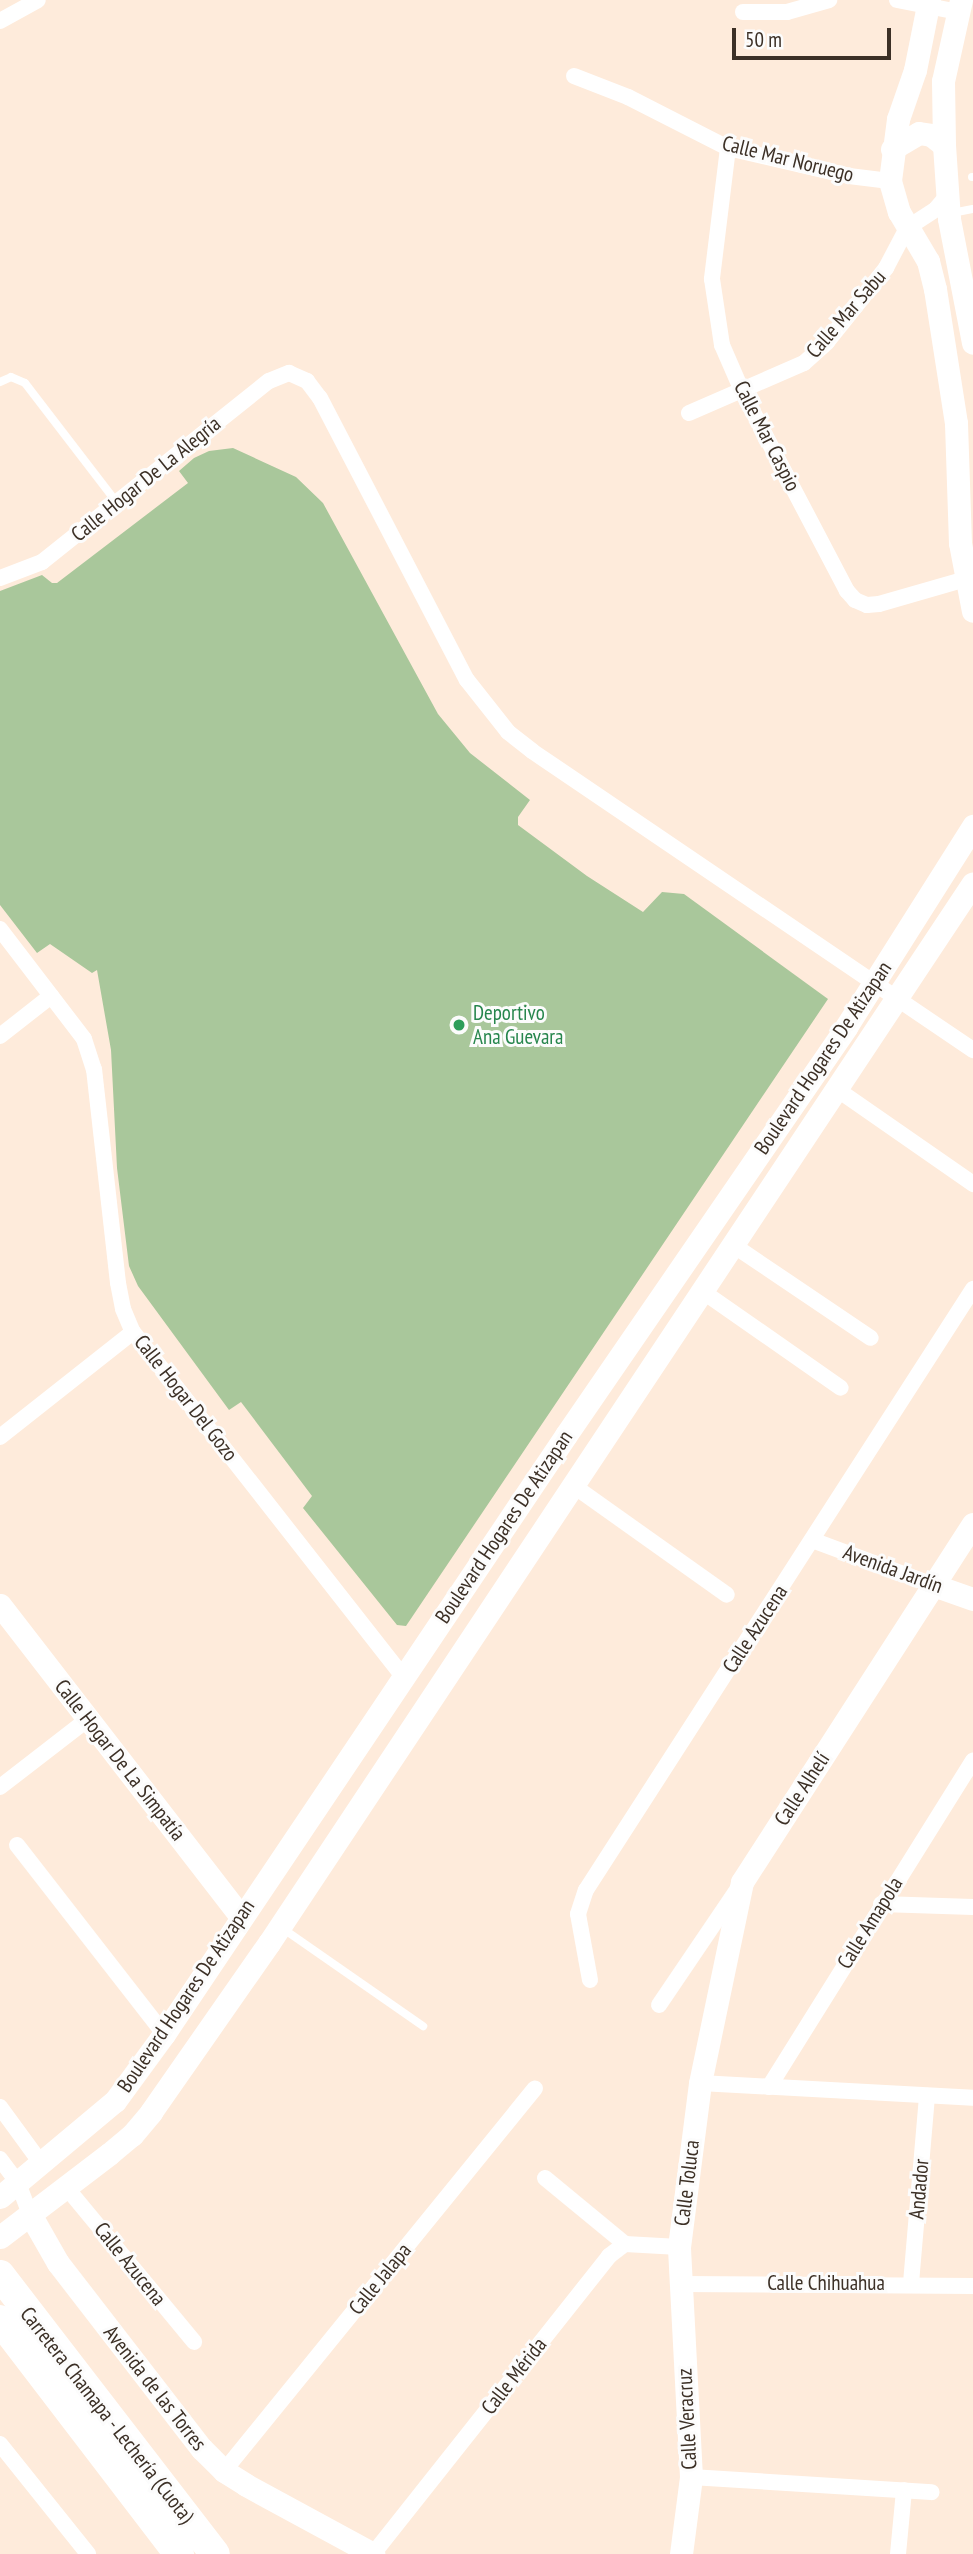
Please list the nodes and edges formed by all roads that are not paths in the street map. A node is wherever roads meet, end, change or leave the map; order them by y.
1 (38, 0) edge
2 (829, 0) edge
3 (897, 0) edge
4 (928, 3) edge
5 (960, 6) edge
6 (743, 12) dead end
7 (0, 21) edge
8 (574, 76) dead end
9 (944, 145) junction
10 (728, 148) junction
11 (892, 149) junction
12 (890, 181) junction
13 (948, 205) junction
14 (973, 209) edge
15 (907, 228) junction
16 (973, 343) edge
17 (0, 382) edge
18 (742, 391) junction
19 (689, 413) dead end
20 (117, 503) junction
21 (0, 578) edge
22 (969, 578) edge
23 (973, 611) edge
24 (973, 825) edge
25 (973, 883) edge
26 (0, 929) edge
27 (873, 982) junction
28 (51, 996) junction
29 (897, 999) junction
30 (0, 1036) edge
31 (973, 1050) edge
32 (838, 1090) junction
33 (973, 1184) edge
34 (733, 1245) junction
35 (973, 1289) edge
36 (702, 1291) junction
37 (133, 1332) junction
38 (871, 1338) dead end
39 (841, 1388) dead end
40 (0, 1437) edge
41 (571, 1484) junction
42 (973, 1524) edge
43 (812, 1540) junction
44 (933, 1585) junction
45 (727, 1595) dead end
46 (973, 1599) edge
47 (1, 1609) edge
48 (404, 1676) junction
49 (88, 1719) junction
50 (973, 1760) edge
51 (0, 1787) edge
52 (318, 1806) junction
53 (348, 1824) junction
54 (17, 1845) dead end
55 (742, 1882) junction
56 (881, 1903) junction
57 (973, 1907) edge
58 (240, 1916) junction
59 (279, 1927) junction
60 (590, 1980) dead end
61 (659, 2005) dead end
62 (423, 2026) dead end
63 (164, 2034) junction
64 (700, 2083) junction
65 (769, 2087) junction
66 (535, 2088) dead end
67 (927, 2095) junction
68 (973, 2098) edge
69 (0, 2108) edge
70 (0, 2159) edge
71 (41, 2163) junction
72 (545, 2178) dead end
73 (66, 2187) junction
74 (7, 2192) edge
75 (25, 2218) junction
76 (0, 2237) edge
77 (625, 2244) junction
78 (679, 2247) junction
79 (0, 2275) edge
80 (911, 2283) junction
81 (679, 2284) junction
82 (973, 2286) edge
83 (0, 2320) edge
84 (194, 2342) dead end
85 (0, 2444) edge
86 (224, 2471) junction
87 (691, 2477) junction
88 (904, 2490) junction
89 (932, 2492) dead end
90 (88, 2554) edge
91 (179, 2554) edge
92 (215, 2554) edge
93 (373, 2554) edge
94 (681, 2554) edge
95 (898, 2554) edge

1 - 7 street
2 - 6 street
3 - 4 street
4 - 5 street
4 - 11 street
5 - 9 street
8 - 10 street, Calle Mar Noruego
9 - 11 street
9 - 13 street
10 - 12 street, Calle Mar Noruego
10 - 18 street, Calle Mar Caspio
11 - 12 street
12 - 15 street
13 - 14 lane
13 - 15 street
13 - 16 street
15 - 18 street, Calle Mar Sabu
15 - 22 street
17 - 20 lane
18 - 19 street, Calle Mar Sabu
18 - 22 street, Calle Mar Caspio
20 - 21 street, Calle Hogar De La Alegría
20 - 27 street, Calle Hogar De La Alegría
22 - 23 street
24 - 27 street, Boulevard Hogares De Atizapan
25 - 29 street, Boulevard Hogares De Atizapan
26 - 28 street, Calle Hogar Del Gozo
27 - 29 street
27 - 48 street, Boulevard Hogares De Atizapan
28 - 30 street
28 - 37 street, Calle Hogar Del Gozo
29 - 31 street
29 - 32 street, Boulevard Hogares De Atizapan
32 - 33 street
32 - 34 street, Boulevard Hogares De Atizapan
34 - 36 street, Boulevard Hogares De Atizapan
34 - 38 street
35 - 43 street, Calle Azucena
36 - 39 street
36 - 41 street, Boulevard Hogares De Atizapan
37 - 40 street
37 - 48 street, Calle Hogar Del Gozo
41 - 45 street
41 - 53 street, Boulevard Hogares De Atizapan
42 - 44 street, Calle Alhelí
43 - 44 street, Avenida Jardín
43 - 60 street, Calle Azucena
44 - 46 street, Avenida Jardín
44 - 55 street, Calle Alhelí
47 - 49 street, Calle Hogar De La Simpatía
48 - 52 street, Boulevard Hogares De Atizapan
49 - 51 street
49 - 58 street, Calle Hogar De La Simpatía
50 - 56 street, Calle Amapola
52 - 53 street
52 - 58 street, Boulevard Hogares De Atizapan
53 - 59 street, Boulevard Hogares De Atizapan
54 - 63 street
55 - 61 street
55 - 64 street, Calle Alhelí
56 - 57 street
56 - 65 street, Calle Amapola
58 - 63 street, Boulevard Hogares De Atizapan
59 - 62 lane
59 - 73 street, Boulevard Hogares De Atizapan
63 - 71 street, Boulevard Hogares De Atizapan
64 - 65 street
64 - 78 street, Calle Toluca
65 - 67 street
66 - 86 street, Calle Jalapa
67 - 68 street
67 - 80 street, Andador
69 - 71 street
70 - 74 street, Avenida de las Torres
71 - 74 street, Boulevard Hogares De Atizapan
72 - 77 street
73 - 75 street, Boulevard Hogares De Atizapan
73 - 84 street, Calle Azucena
74 - 75 street, Avenida de las Torres
75 - 76 street, Boulevard Hogares De Atizapan
75 - 86 street, Avenida de las Torres
77 - 78 street
77 - 93 street, Calle Mérida
78 - 81 street, Calle Toluca
79 - 92 highway, Carretera Chamapa - Lechería (Cuota)
80 - 81 street, Calle Chihuahua
80 - 82 street, Calle Chihuahua
81 - 87 street, Calle Veracruz
83 - 91 highway, Carretera Chamapa - Lechería (Cuota)
85 - 90 street
86 - 93 street, Avenida de las Torres
87 - 88 street
87 - 94 street, Calle Veracruz
88 - 89 street
88 - 95 street

